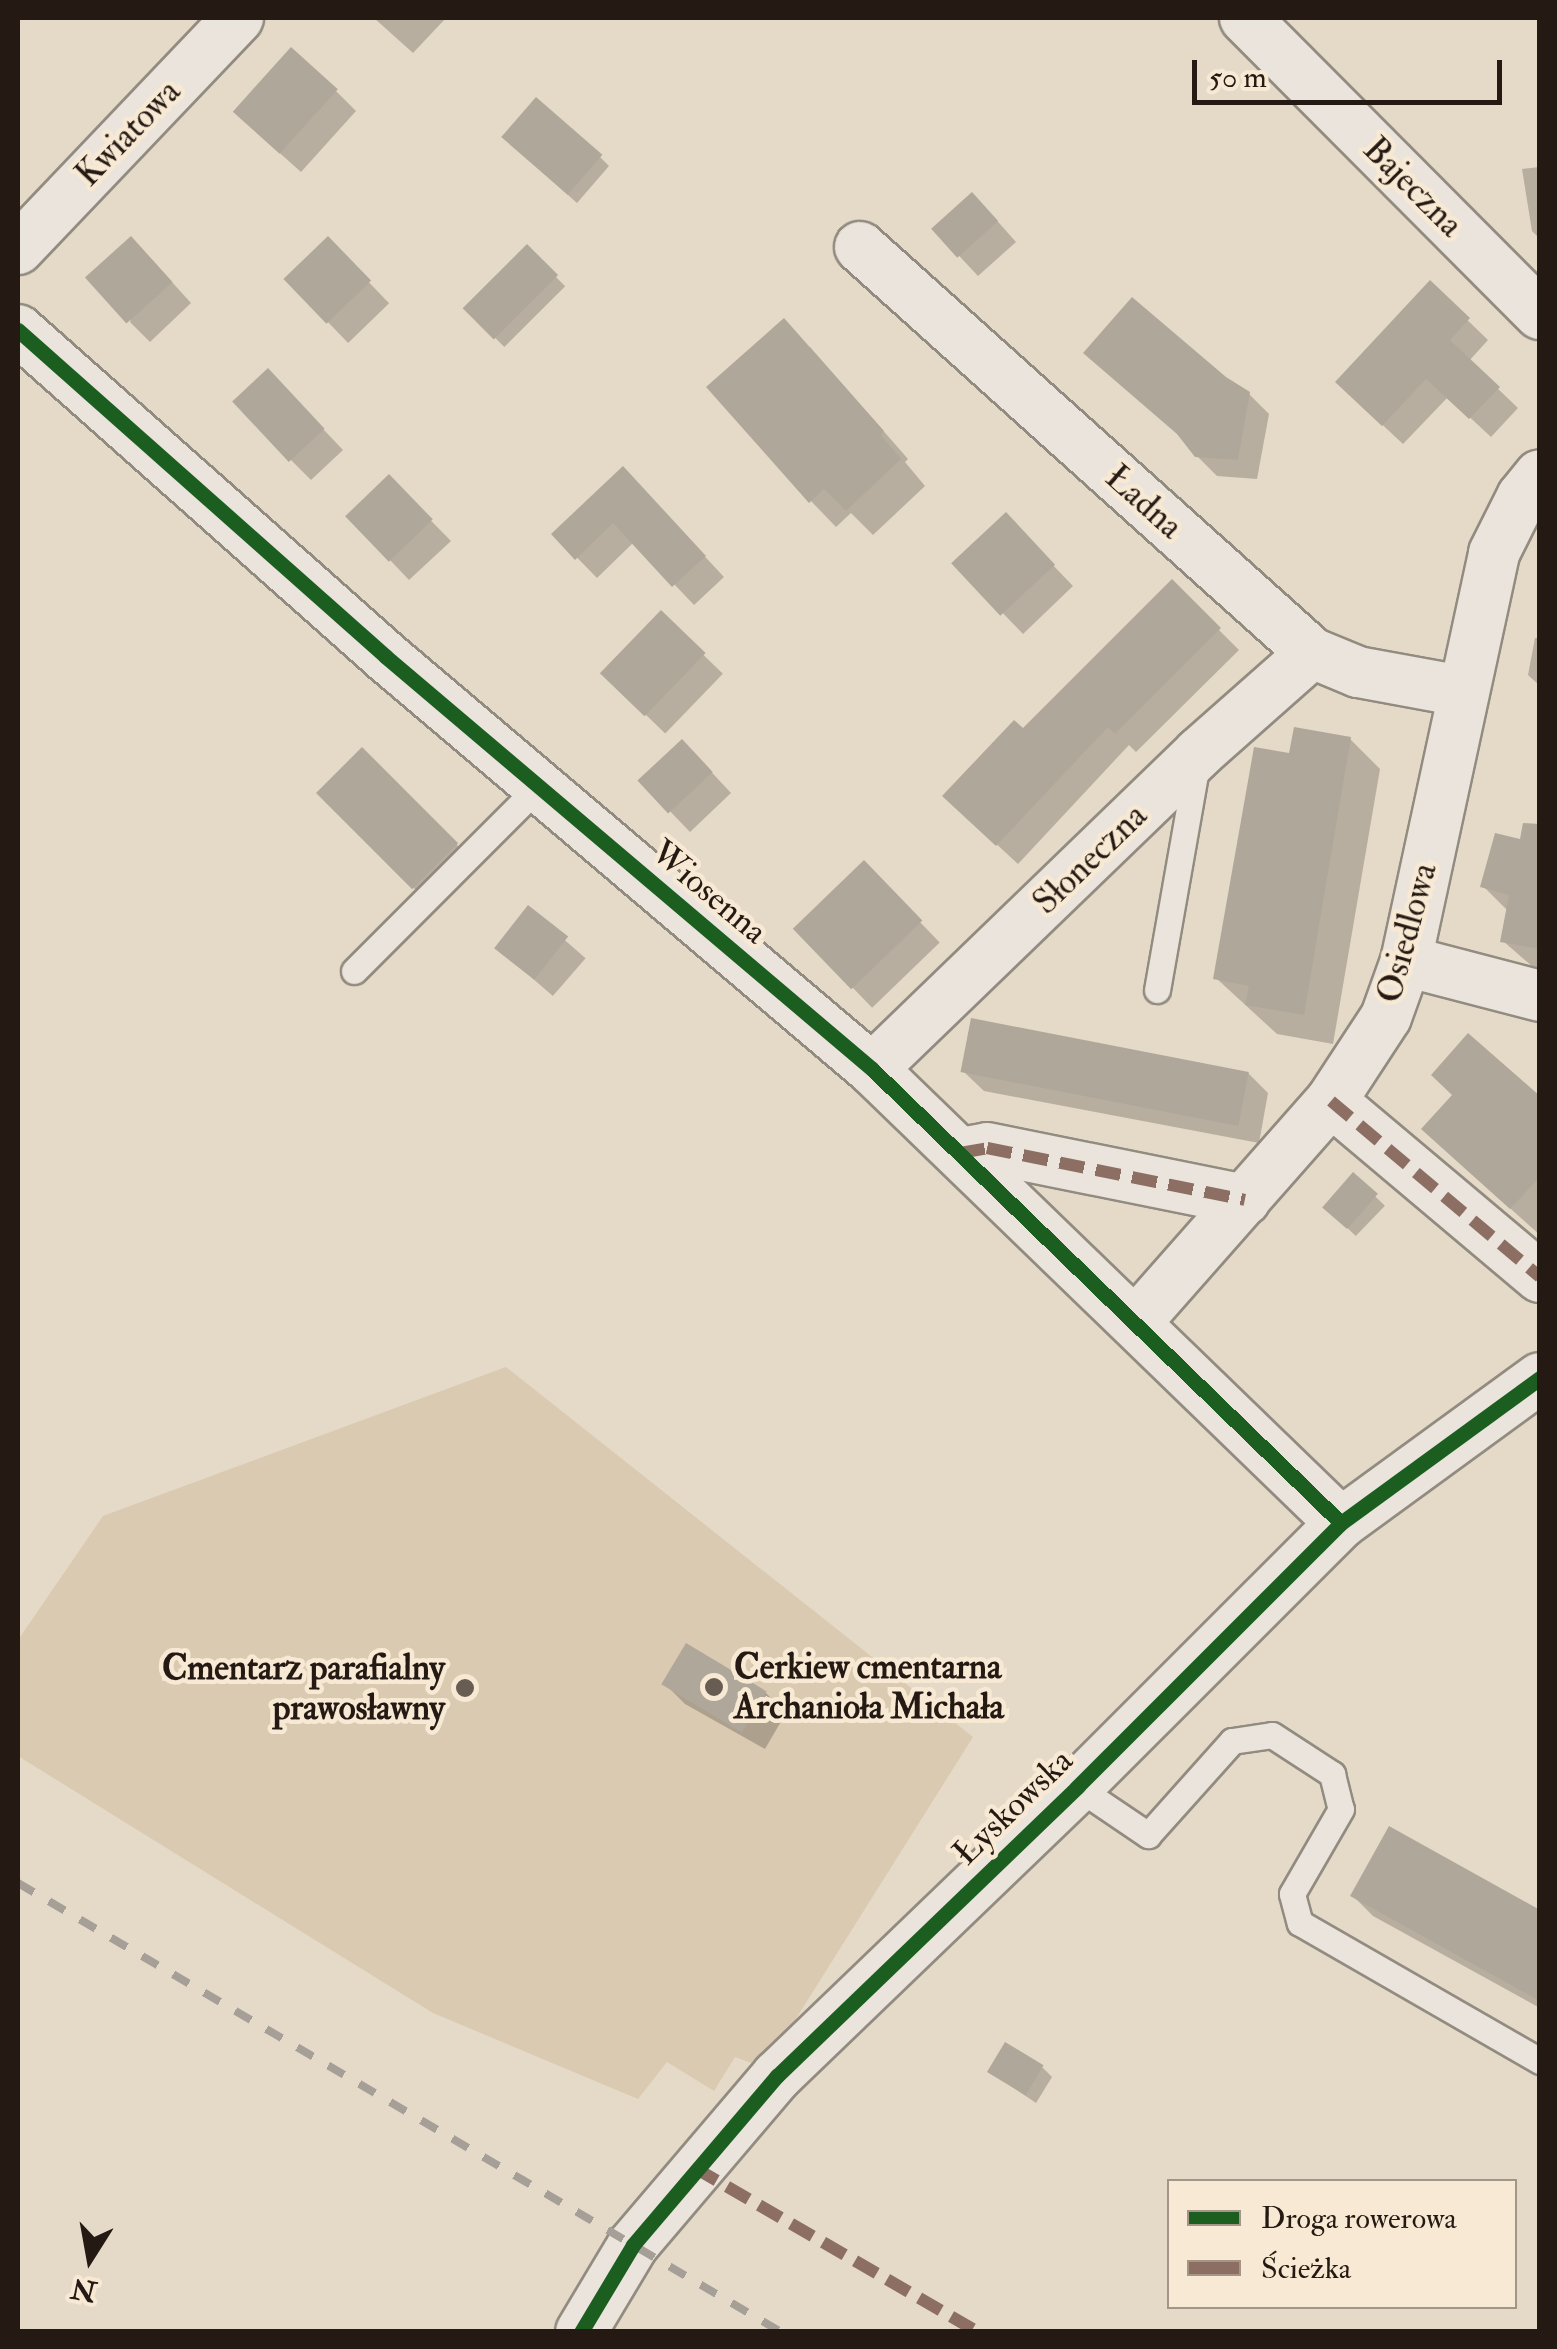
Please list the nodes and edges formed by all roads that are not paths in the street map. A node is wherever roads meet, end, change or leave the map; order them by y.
1 (238, 18) edge
2 (1245, 18) edge
3 (860, 247) dead end
4 (18, 248) edge
5 (1540, 314) edge
6 (18, 330) edge
7 (1540, 475) edge
8 (1312, 653) junction
9 (1462, 691) junction
10 (1199, 754) junction
11 (539, 786) junction
12 (1406, 961) junction
13 (354, 971) dead end
14 (1156, 990) dead end
15 (1540, 996) edge
16 (872, 1070) junction
17 (1331, 1101) junction
18 (960, 1154) junction
19 (1245, 1200) junction
20 (1540, 1278) edge
21 (1136, 1322) junction
22 (1540, 1378) edge
23 (1340, 1523) junction
24 (1077, 1787) junction
25 (1540, 2061) edge
26 (581, 2332) edge

1 - 4 street, Kwiatowa
2 - 5 street, Bajeczna
3 - 8 street, Ładna
6 - 11 street, Wiosenna
7 - 9 street, Osiedlowa
8 - 9 street, Ładna
8 - 10 street, Słoneczna
9 - 12 street, Osiedlowa
10 - 14 lane
10 - 16 street, Słoneczna
11 - 13 lane
11 - 16 street, Wiosenna
12 - 15 street
12 - 17 street, Osiedlowa
16 - 18 street, Wiosenna
17 - 19 street, Osiedlowa
17 - 20 street
18 - 19 street
18 - 21 street, Wiosenna
19 - 21 street, Osiedlowa
21 - 23 street, Wiosenna
22 - 23 street, Łyskowska
23 - 24 street, Łyskowska
24 - 25 lane
24 - 26 street, Łyskowska

